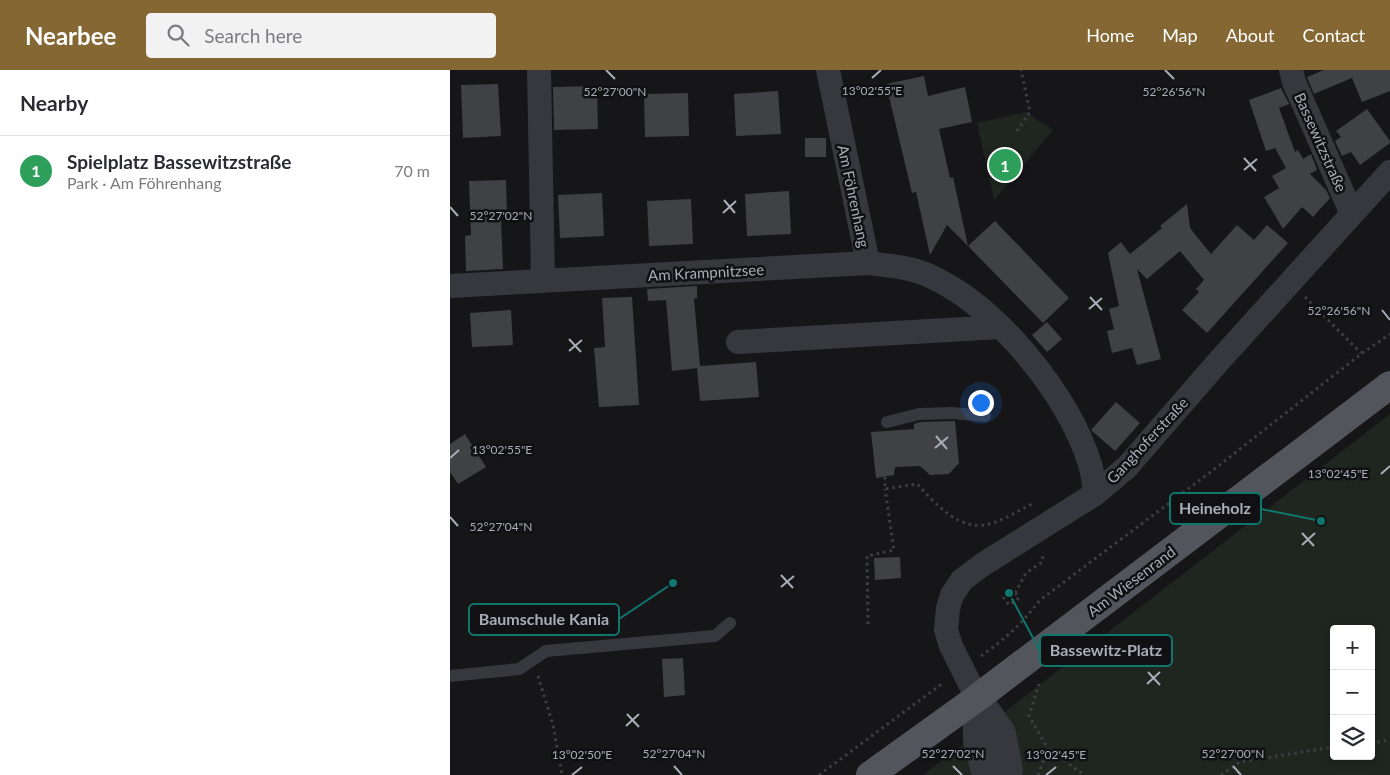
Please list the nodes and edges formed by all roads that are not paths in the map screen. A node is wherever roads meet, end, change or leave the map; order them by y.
1 (539, 70) edge
2 (828, 70) edge
3 (1292, 70) edge
4 (1390, 172) edge
5 (1352, 214) junction
6 (868, 263) junction
7 (543, 280) junction
8 (450, 286) edge
9 (1000, 327) junction
10 (738, 342) dead end
11 (1390, 384) edge
12 (985, 416) dead end
13 (887, 422) dead end
14 (1095, 494) junction
15 (730, 623) dead end
16 (450, 676) edge
17 (977, 698) junction
18 (870, 775) edge
19 (986, 775) edge
20 (1007, 775) edge

1 - 7 street
2 - 6 street, Am Föhrenhang
3 - 5 street, Bassewitzstraße
4 - 5 street, Ganghoferstraße
5 - 14 street, Ganghoferstraße
6 - 7 street, Am Krampnitzsee
6 - 9 street, Am Föhrenhang
7 - 8 street, Am Krampnitzsee
9 - 10 street
9 - 14 street, Am Föhrenhang
11 - 17 main road, Am Wiesenrand
12 - 13 lane
14 - 17 street, Ganghoferstraße
15 - 16 lane
17 - 18 main road, Am Wiesenrand
17 - 19 street
17 - 20 street

